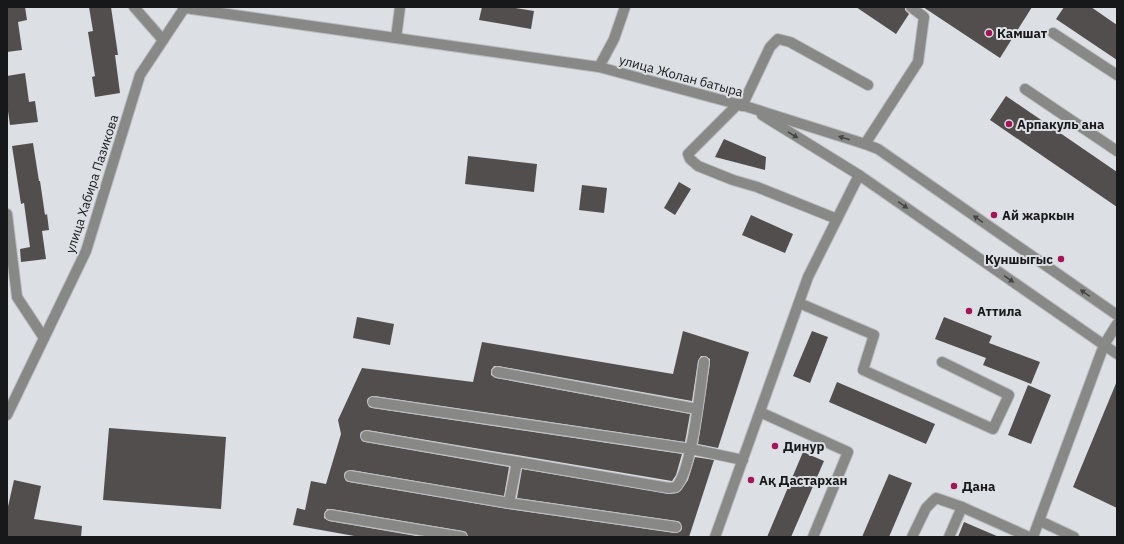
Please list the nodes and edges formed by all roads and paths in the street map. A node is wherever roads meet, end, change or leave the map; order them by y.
1 (134, 7) edge
2 (185, 7) edge
3 (400, 7) edge
4 (625, 7) edge
5 (911, 7) edge
6 (1053, 33) dead end
7 (396, 38) junction
8 (163, 40) junction
9 (599, 67) junction
10 (1117, 75) edge
11 (868, 85) dead end
12 (1025, 89) dead end
13 (743, 106) junction
14 (865, 144) junction
15 (1117, 151) edge
16 (859, 175) junction
17 (7, 214) edge
18 (837, 219) junction
19 (799, 303) junction
20 (1117, 315) edge
21 (1117, 324) edge
22 (44, 338) junction
23 (1104, 346) junction
24 (1117, 354) edge
25 (704, 362) dead end
26 (942, 362) dead end
27 (497, 372) dead end
28 (373, 402) dead end
29 (697, 410) junction
30 (760, 412) junction
31 (7, 415) edge
32 (366, 436) dead end
33 (691, 449) junction
34 (743, 460) junction
35 (517, 462) junction
36 (350, 476) dead end
37 (509, 503) junction
38 (962, 508) junction
39 (330, 515) dead end
40 (1040, 520) junction
41 (676, 527) dead end
42 (462, 537) edge
43 (716, 537) edge
44 (813, 537) edge
45 (912, 537) edge
46 (949, 537) edge
47 (1029, 537) edge
48 (1033, 537) edge
49 (1074, 537) edge

1 - 8 street
2 - 7 street, улица Жолан батыра
2 - 8 street, улица Хабира Пазикова
3 - 7 street
4 - 9 street
5 - 14 street
6 - 10 street
7 - 9 street, улица Жолан батыра
8 - 22 street, улица Хабира Пазикова
9 - 13 street, улица Жолан батыра
11 - 13 street
12 - 15 street
14 -> 13 street, улица Жолан батыра
13 -> 16 street
13 - 18 street
20 -> 14 street, улица Жолан батыра
16 - 18 street
16 -> 23 street
17 - 22 street
18 - 19 street
19 - 26 street
19 - 30 street
21 - 23 street
22 - 31 street, улица Хабира Пазикова
23 - 24 street
23 - 40 street
25 - 29 street
27 - 29 street
28 - 33 street
29 - 33 street
30 - 34 street
30 - 44 street
32 - 35 street
33 - 34 street
33 - 35 street
34 - 43 street
35 - 37 street
36 - 37 street
37 - 41 street
38 - 45 street
38 - 46 street
38 - 47 street
39 - 42 street
40 - 48 street
40 - 49 street

